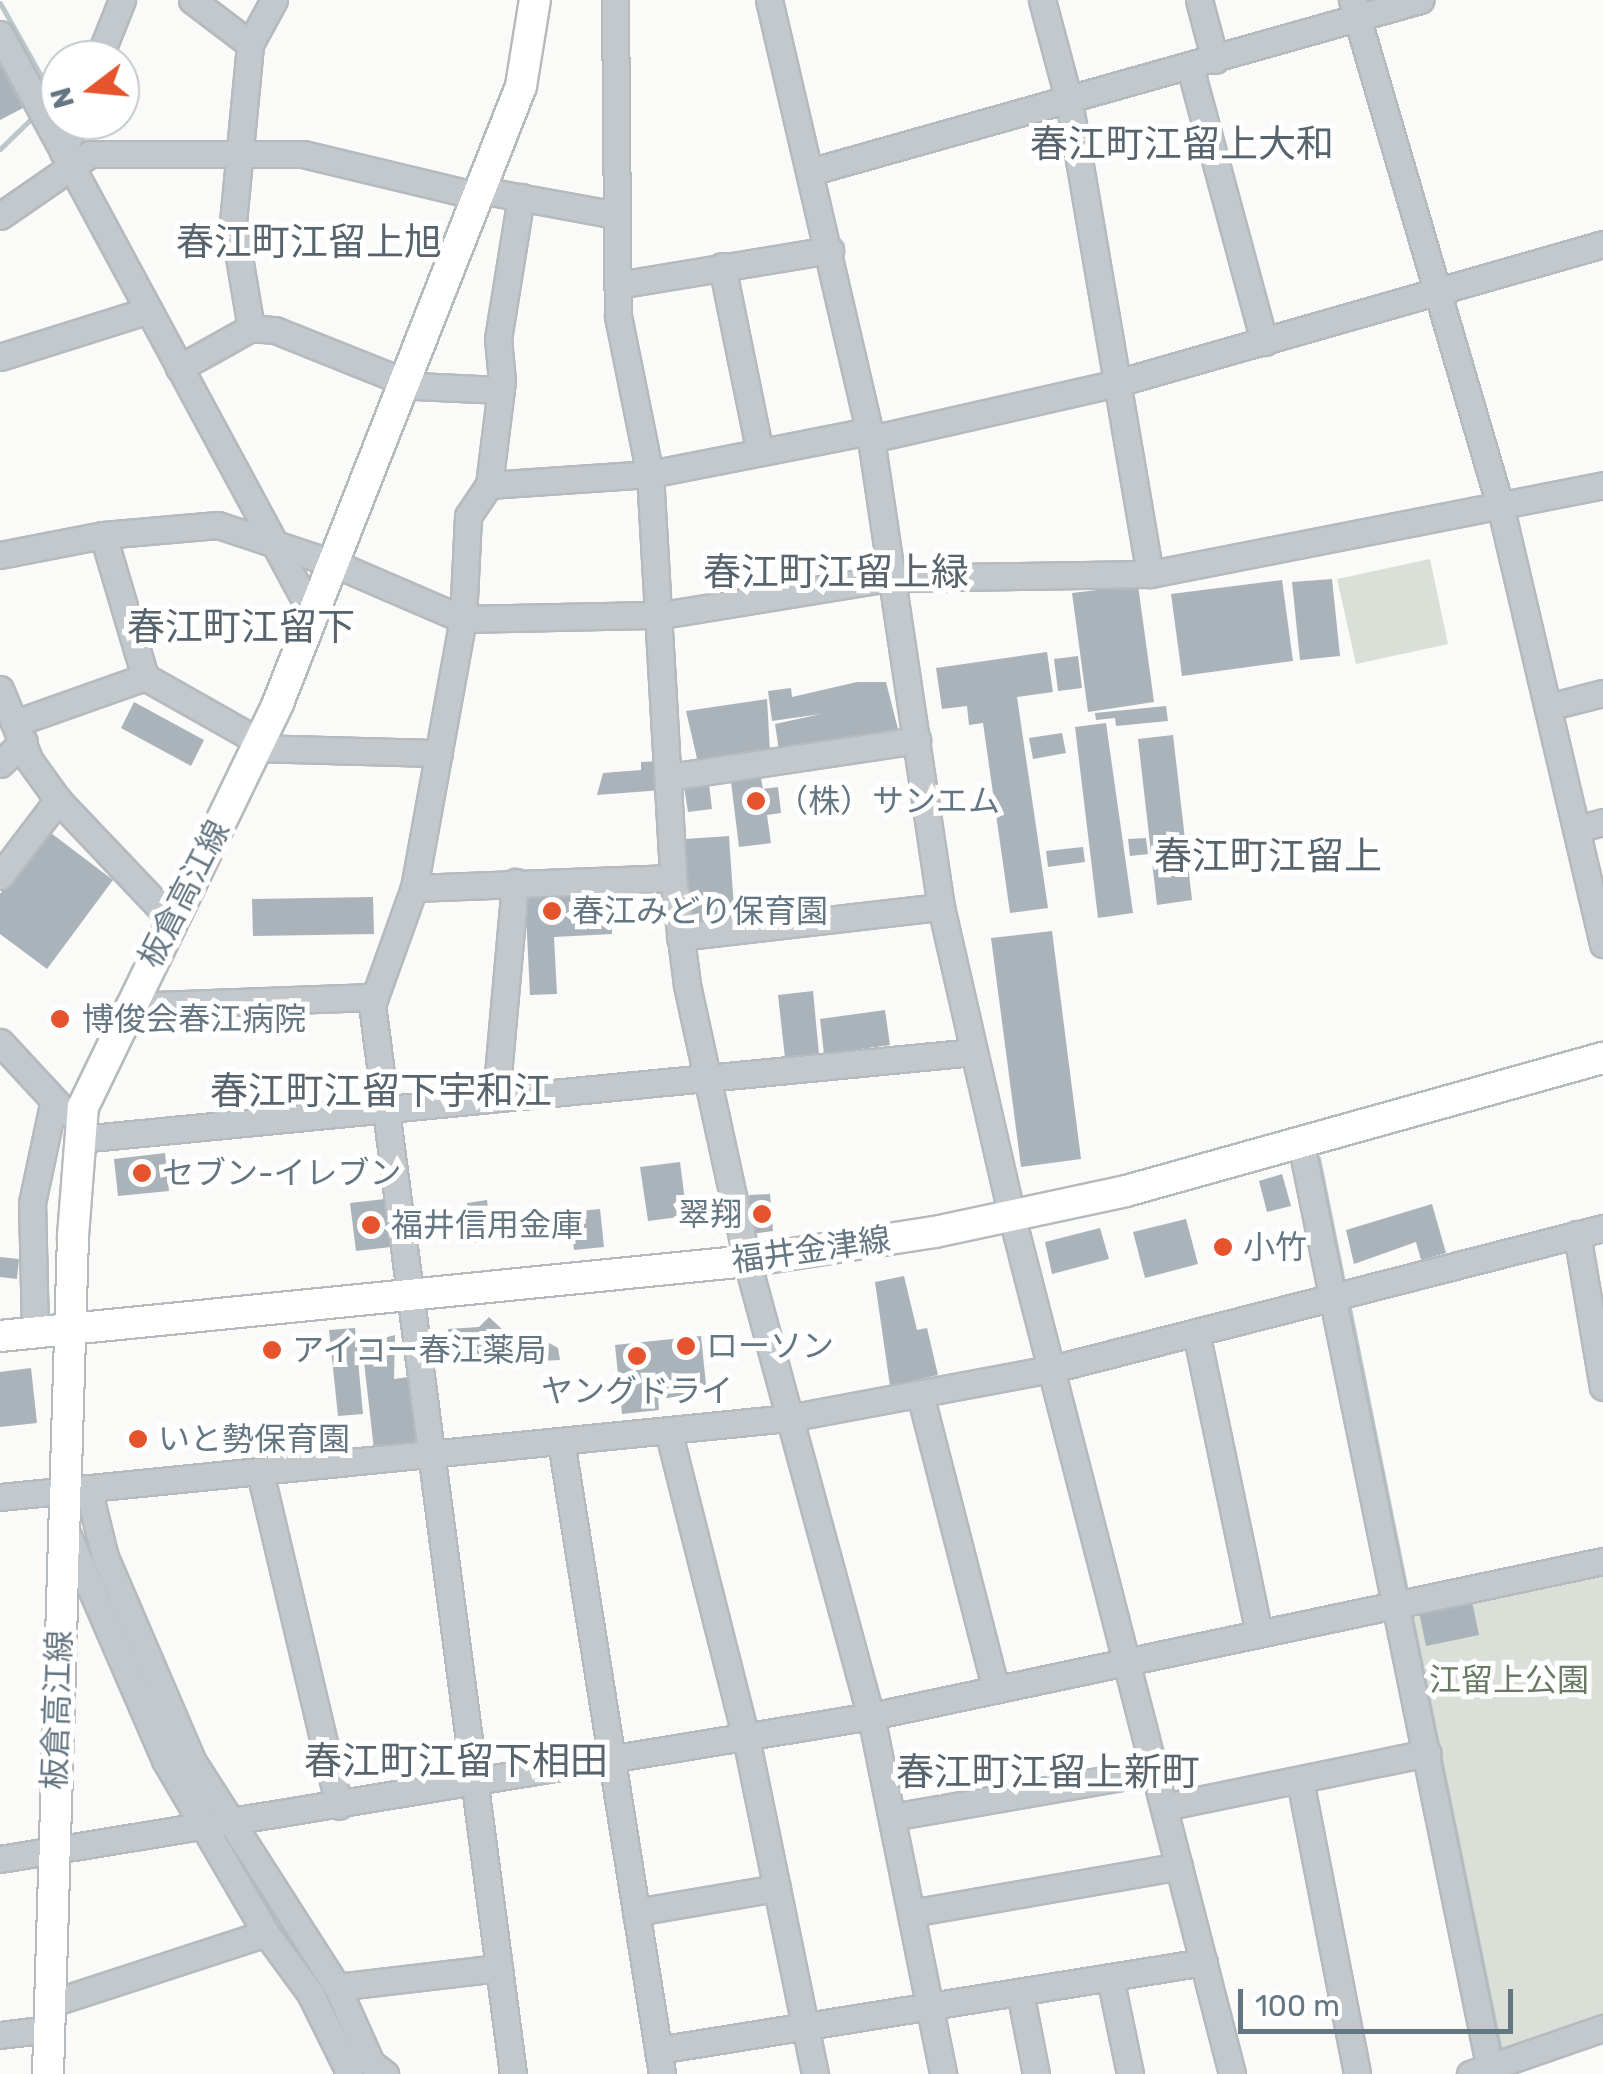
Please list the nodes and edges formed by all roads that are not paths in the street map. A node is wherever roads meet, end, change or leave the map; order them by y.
1 (122, 0) edge
2 (192, 0) edge
3 (274, 0) edge
4 (535, 0) edge
5 (615, 0) edge
6 (770, 0) edge
7 (1042, 0) edge
8 (1199, 0) edge
9 (1420, 0) edge
10 (1355, 10) edge
11 (0, 34) edge
12 (106, 40) edge
13 (250, 44) junction
14 (1203, 64) junction
15 (1069, 101) junction
16 (71, 140) edge
17 (242, 150) junction
18 (67, 158) junction
19 (814, 171) junction
20 (479, 193) junction
21 (521, 197) junction
22 (616, 215) junction
23 (0, 216) edge
24 (1603, 244) edge
25 (830, 250) junction
26 (722, 266) junction
27 (618, 285) junction
28 (1438, 293) junction
29 (149, 310) junction
30 (251, 328) junction
31 (1264, 342) junction
32 (0, 357) edge
33 (179, 368) junction
34 (405, 382) junction
35 (1117, 383) junction
36 (501, 390) junction
37 (870, 435) junction
38 (760, 452) junction
39 (650, 474) junction
40 (1603, 484) edge
41 (489, 485) junction
42 (1501, 508) junction
43 (103, 536) junction
44 (274, 544) junction
45 (0, 555) edge
46 (334, 564) junction
47 (1150, 574) junction
48 (889, 578) junction
49 (312, 613) junction
50 (662, 615) junction
51 (463, 619) junction
52 (145, 678) junction
53 (0, 689) edge
54 (1603, 694) edge
55 (1548, 706) junction
56 (21, 731) junction
57 (917, 740) junction
58 (259, 745) junction
59 (438, 752) junction
60 (0, 764) edge
61 (669, 777) junction
62 (58, 800) junction
63 (1603, 822) edge
64 (1577, 830) junction
65 (0, 876) edge
66 (673, 878) junction
67 (515, 882) junction
68 (414, 888) junction
69 (941, 908) junction
70 (171, 919) junction
71 (680, 937) junction
72 (1603, 944) edge
73 (373, 997) junction
74 (128, 1006) junction
75 (0, 1042) edge
76 (974, 1052) junction
77 (1603, 1058) edge
78 (703, 1076) junction
79 (496, 1096) junction
80 (53, 1104) junction
81 (386, 1108) junction
82 (81, 1131) junction
83 (1301, 1143) junction
84 (1012, 1217) junction
85 (1603, 1228) edge
86 (1576, 1234) junction
87 (747, 1261) junction
88 (414, 1294) junction
89 (1335, 1296) junction
90 (70, 1329) junction
91 (1196, 1332) junction
92 (35, 1333) junction
93 (0, 1336) edge
94 (1052, 1370) junction
95 (1603, 1387) edge
96 (920, 1394) junction
97 (789, 1418) junction
98 (668, 1430) junction
99 (561, 1441) junction
100 (433, 1454) junction
101 (260, 1472) junction
102 (77, 1489) junction
103 (0, 1496) edge
104 (64, 1528) junction
105 (1603, 1561) edge
106 (1398, 1604) junction
107 (1260, 1633) junction
108 (1128, 1661) junction
109 (996, 1689) junction
110 (871, 1716) junction
111 (746, 1738) junction
112 (1428, 1754) junction
113 (611, 1761) junction
114 (1156, 1771) junction
115 (1300, 1780) junction
116 (475, 1784) junction
117 (339, 1806) junction
118 (1164, 1807) junction
119 (892, 1818) junction
120 (230, 1824) junction
121 (203, 1829) junction
122 (52, 1854) junction
123 (0, 1859) edge
124 (1179, 1866) junction
125 (777, 1888) junction
126 (636, 1912) junction
127 (911, 1913) junction
128 (266, 1933) junction
129 (1204, 1962) junction
130 (499, 1968) junction
131 (1110, 1977) junction
132 (337, 1987) junction
133 (1020, 1992) junction
134 (930, 2006) junction
135 (49, 2017) junction
136 (806, 2026) junction
137 (1603, 2028) edge
138 (0, 2036) edge
139 (660, 2062) edge
140 (1484, 2072) edge
141 (48, 2074) edge
142 (350, 2074) edge
143 (385, 2074) edge
144 (513, 2074) edge
145 (814, 2074) edge
146 (944, 2074) edge
147 (1036, 2074) edge
148 (1130, 2074) edge
149 (1232, 2074) edge
150 (1356, 2074) edge

1 - 12 street
2 - 13 street
3 - 13 street
4 - 20 main road, 板倉高江線
5 - 22 street
6 - 19 street
7 - 15 street
8 - 14 street
9 - 10 street
10 - 14 street
10 - 28 street
11 - 18 street
13 - 17 street
14 - 15 street
14 - 31 street
15 - 19 street
15 - 35 street
16 - 18 street
17 - 18 street
17 - 20 street
17 - 30 street
18 - 23 street
18 - 29 street
19 - 25 street
20 - 21 street
20 - 34 main road, 板倉高江線
21 - 22 street
21 - 36 street
22 - 27 street
24 - 28 street
25 - 26 street
25 - 37 street
26 - 27 street
26 - 38 street
27 - 39 street
28 - 31 street
28 - 42 street
29 - 32 street
29 - 33 street
30 - 33 street
30 - 34 street
31 - 35 street
33 - 44 street
34 - 36 street
34 - 46 main road, 板倉高江線
35 - 37 street
35 - 47 street
36 - 41 street
37 - 38 street
37 - 48 street
38 - 39 street
39 - 41 street
39 - 50 street
40 - 42 street
41 - 51 street
42 - 47 street
42 - 55 street
43 - 44 street
43 - 45 street
43 - 52 street
44 - 46 street
44 - 49 street
46 - 49 main road, 板倉高江線
46 - 51 street
47 - 48 street
48 - 50 street
48 - 57 street
49 - 58 main road, 板倉高江線
50 - 51 street
50 - 61 street
51 - 59 street
52 - 56 street
52 - 58 street
53 - 56 street
54 - 55 street
55 - 64 street
56 - 60 street
56 - 62 street
57 - 61 street
57 - 69 street
58 - 59 street
58 - 70 main road, 板倉高江線
59 - 68 street
61 - 66 street
62 - 65 street
62 - 70 street
63 - 64 street
64 - 72 street
66 - 67 street
66 - 71 street
67 - 68 street
67 - 79 street
68 - 73 street
69 - 71 street
69 - 76 street
70 - 74 main road, 板倉高江線
71 - 78 street
73 - 74 street
73 - 81 street
74 - 82 main road, 板倉高江線
75 - 80 street
76 - 78 street
76 - 84 street
77 - 83 main road, 福井金津線
78 - 79 street
78 - 87 street
79 - 81 street
80 - 82 street
80 - 92 street
81 - 82 street
81 - 88 street
82 - 90 main road, 板倉高江線
83 - 84 main road, 福井金津線
83 - 89 street
84 - 87 main road, 福井金津線
84 - 94 street
85 - 86 street
86 - 89 street
86 - 95 street
87 - 88 main road, 福井金津線
87 - 97 street
88 - 90 main road, 福井金津線
88 - 100 street
89 - 91 street
89 - 106 street
90 - 92 main road, 福井金津線
90 - 102 main road, 板倉高江線
91 - 94 street
91 - 107 street
92 - 93 main road, 福井金津線
94 - 96 street
94 - 108 street
96 - 97 street
96 - 109 street
97 - 98 street
97 - 110 street
98 - 99 street
98 - 111 street
99 - 100 street
99 - 113 street
100 - 101 street
100 - 116 street
101 - 102 street
101 - 117 street
102 - 103 street
102 - 104 main road, 板倉高江線
102 - 120 street
104 - 121 street
104 - 122 main road, 板倉高江線
105 - 106 street
106 - 107 street
106 - 112 street
107 - 108 street
108 - 109 street
108 - 114 street
109 - 110 street
110 - 111 street
110 - 119 street
111 - 113 street
111 - 125 street
112 - 115 street
112 - 140 street
113 - 116 street
113 - 126 street
114 - 118 street
114 - 119 street
115 - 118 street
115 - 150 street
116 - 117 street
116 - 130 street
117 - 120 street
118 - 124 street
119 - 127 street
120 - 121 street
120 - 132 street
121 - 122 street
121 - 128 street
122 - 123 street
122 - 135 main road, 板倉高江線
124 - 127 street
124 - 129 street
125 - 126 street
125 - 136 street
126 - 139 street
127 - 134 street
128 - 135 street
128 - 142 street
129 - 131 street
129 - 149 street
130 - 132 street
130 - 144 street
131 - 133 street
131 - 148 street
132 - 143 street
133 - 134 street
133 - 147 street
134 - 136 street
134 - 146 street
135 - 138 street
135 - 141 main road, 板倉高江線
136 - 139 street
136 - 145 street
137 - 140 street

